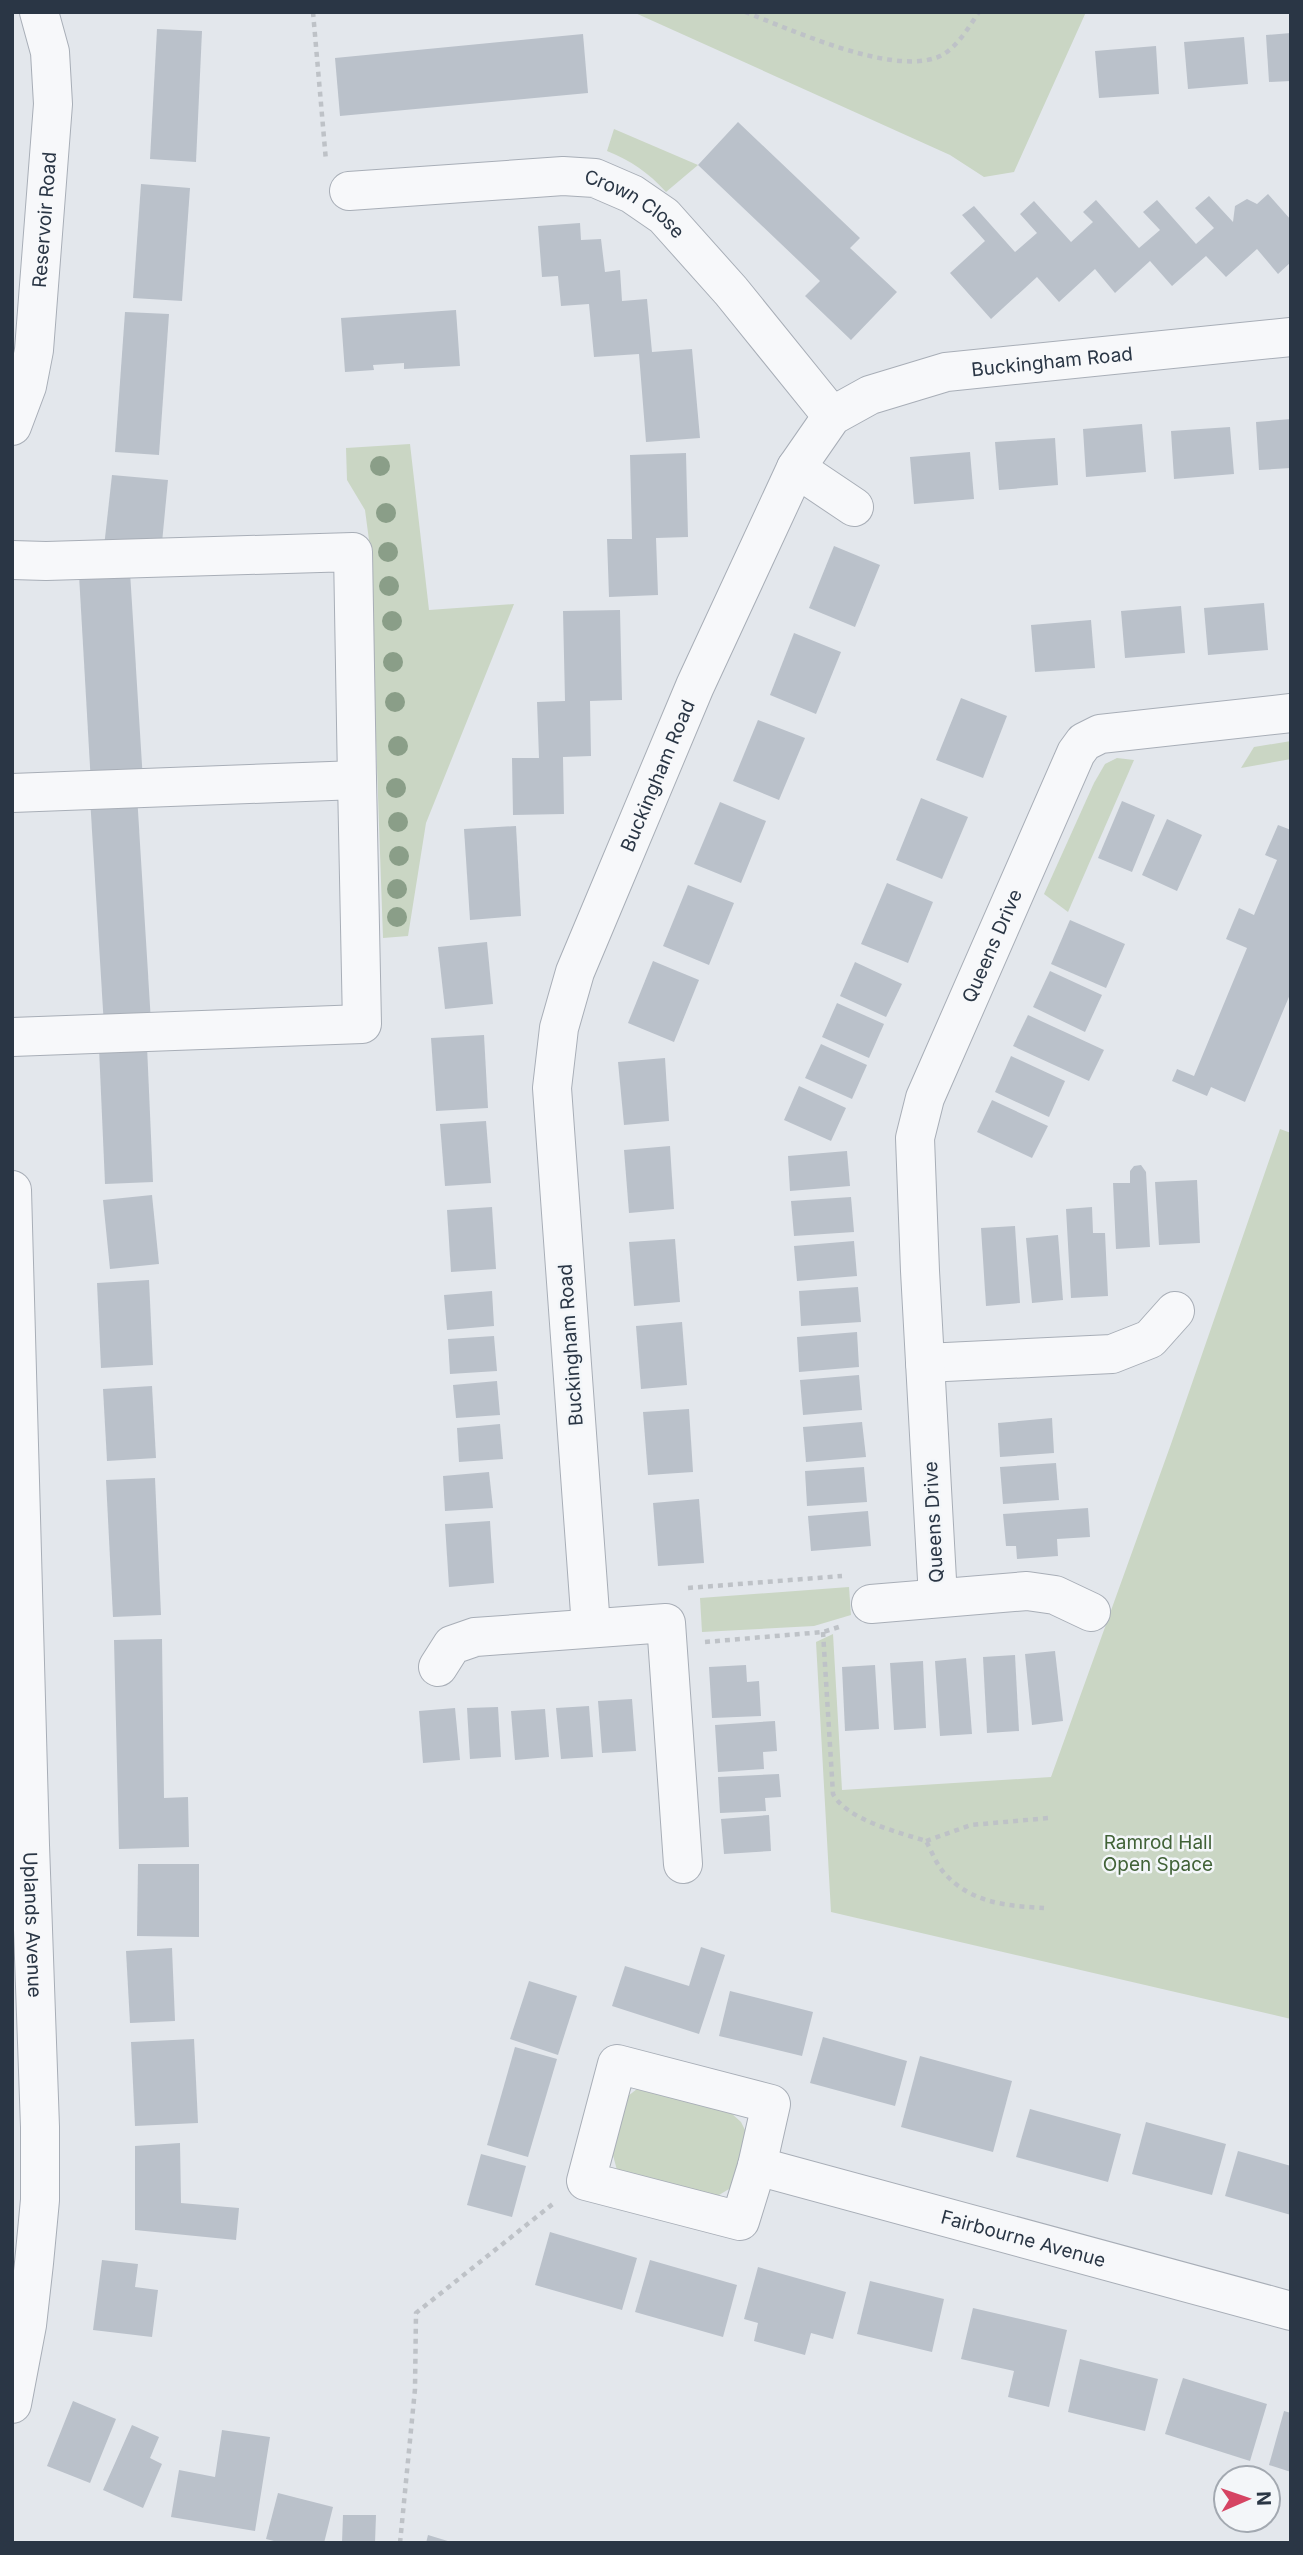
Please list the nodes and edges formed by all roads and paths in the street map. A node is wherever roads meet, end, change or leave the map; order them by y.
1 (39, 12) edge
2 (313, 12) edge
3 (745, 12) edge
4 (979, 12) edge
5 (349, 191) joint
6 (1291, 337) edge
7 (832, 416) junction
8 (12, 426) edge
9 (796, 468) junction
10 (854, 507) dead end
11 (12, 560) edge
12 (1291, 713) edge
13 (357, 780) junction
14 (12, 793) edge
15 (12, 1037) edge
16 (12, 1190) edge
17 (1175, 1311) dead end
18 (925, 1363) junction
19 (16, 1495) edge
20 (688, 1588) dead end
21 (938, 1598) junction
22 (854, 1602) junction
23 (1091, 1612) dead end
24 (591, 1627) junction
25 (823, 1632) junction
26 (702, 1643) dead end
27 (438, 1667) dead end
28 (1049, 1818) dead end
29 (21, 1841) edge
30 (926, 1841) junction
31 (683, 1864) dead end
32 (1044, 1908) dead end
33 (757, 2166) junction
34 (586, 2180) junction
35 (1291, 2311) edge
36 (12, 2404) edge
37 (400, 2543) edge

1 - 8 street, Reservoir Road
2 - 5 path
3 - 4 path
5 - 7 street, Crown Close
6 - 7 street, Buckingham Road
7 - 9 street, Buckingham Road
9 - 10 street
9 - 24 street, Buckingham Road
11 - 13 street
12 - 18 street, Queens Drive
13 - 14 street
13 - 15 street
16 - 19 street, Uplands Avenue
17 - 18 street
18 - 21 street, Queens Drive
19 - 29 street, Uplands Avenue
20 - 22 path
21 - 22 street, Queens Drive
21 - 23 street, Queens Drive
22 - 25 path
24 - 27 street
24 - 31 street
25 - 26 path
25 - 30 path
28 - 30 path
29 - 36 street, Uplands Avenue
30 - 32 path
33 - 34 street
33 - 34 street
33 - 35 street, Fairbourne Avenue
34 - 37 path

